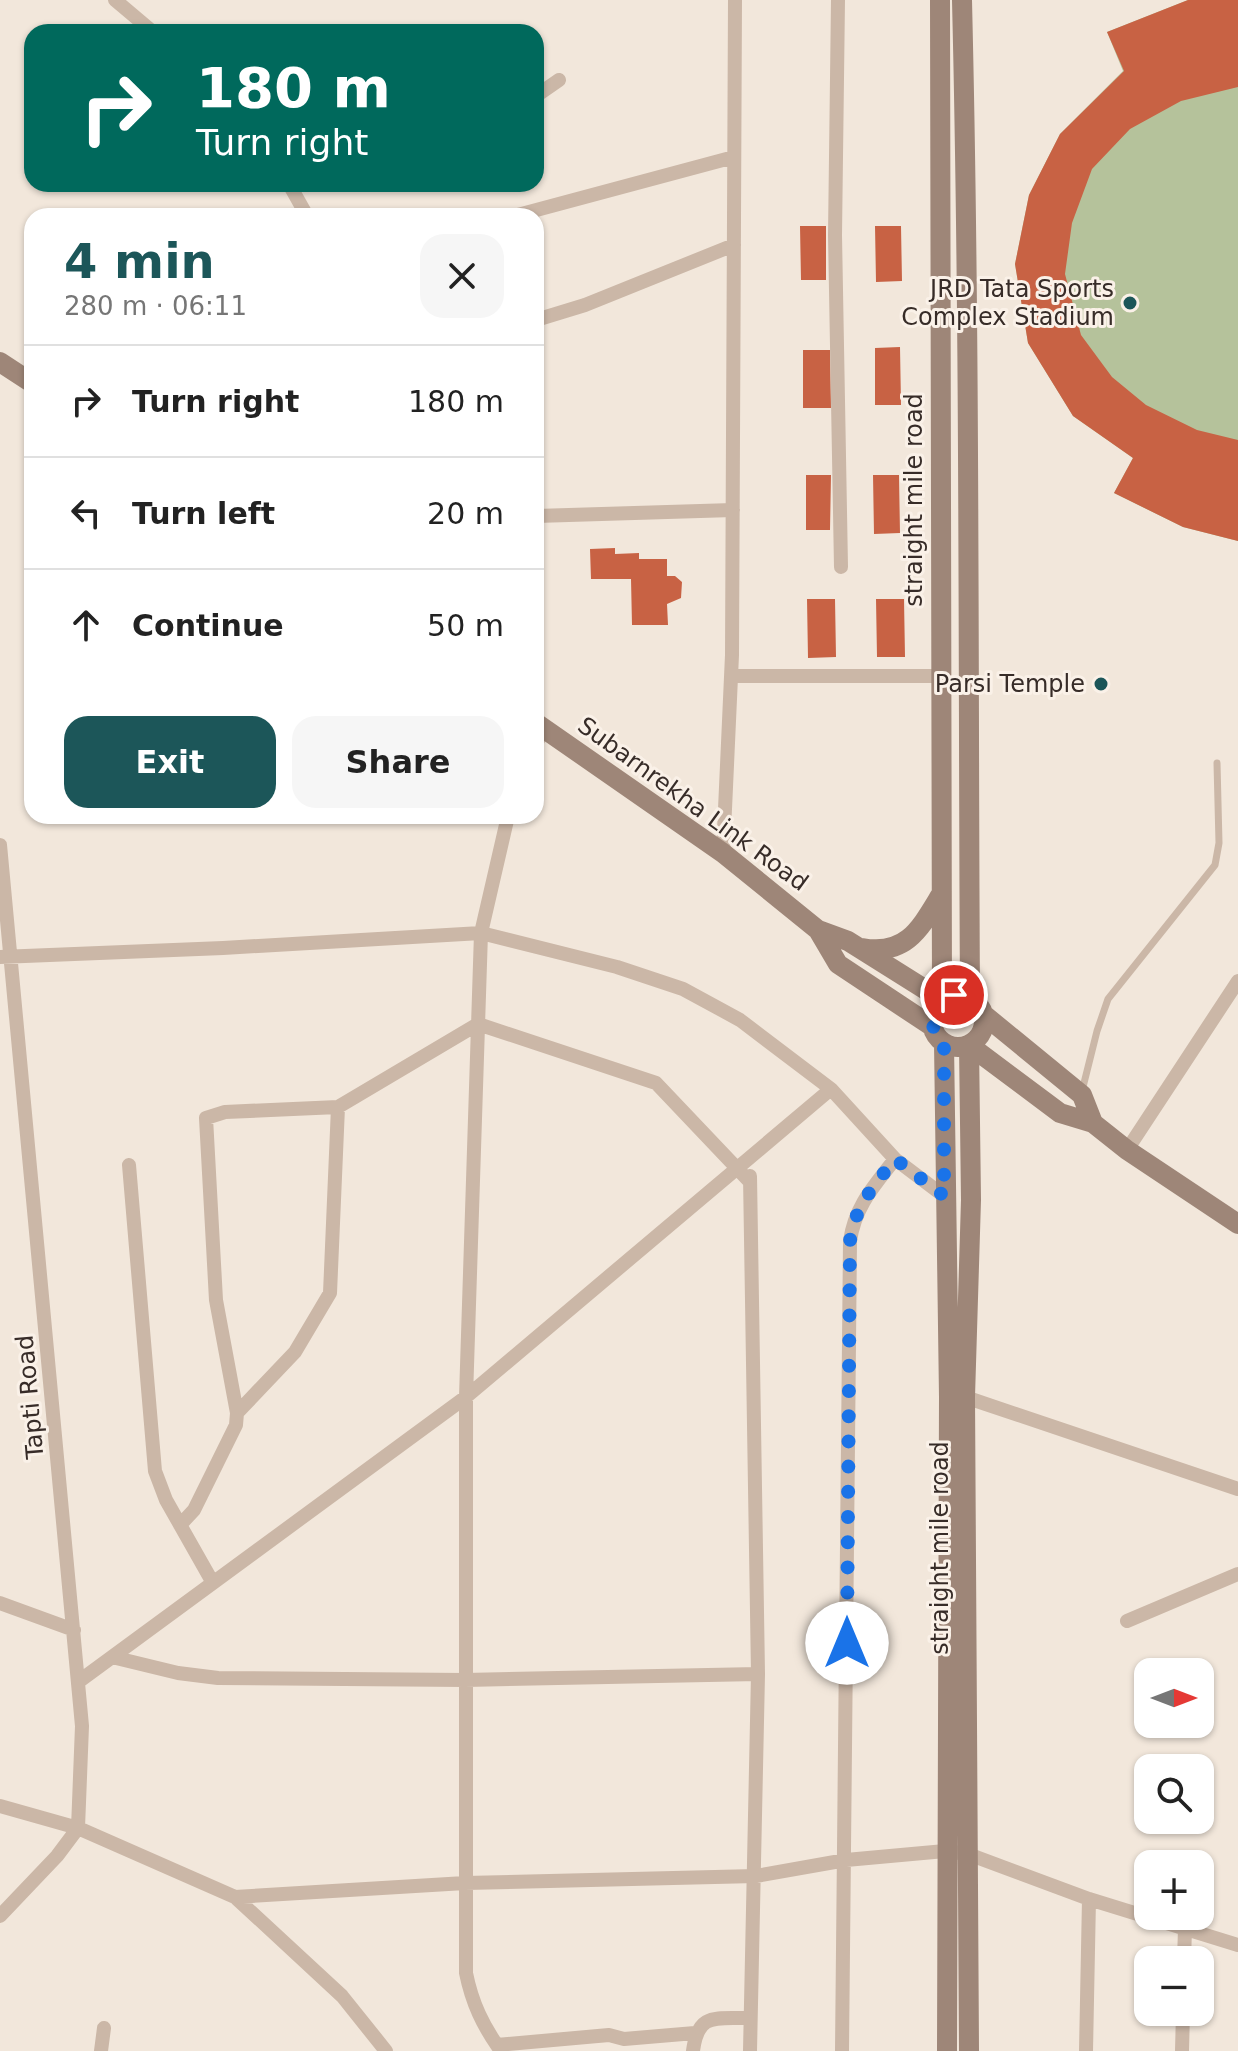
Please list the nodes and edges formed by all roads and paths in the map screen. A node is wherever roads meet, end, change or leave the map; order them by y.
1 (115, 0) edge
2 (735, 0) edge
3 (838, 0) edge
4 (940, 0) edge
5 (962, 0) edge
6 (144, 24) edge
7 (559, 80) dead end
8 (544, 90) edge
9 (734, 157) junction
10 (544, 208) edge
11 (734, 245) junction
12 (544, 318) edge
13 (0, 362) edge
14 (24, 378) edge
15 (733, 510) junction
16 (544, 516) edge
17 (841, 567) dead end
18 (731, 676) junction
19 (939, 676) junction
20 (544, 735) edge
21 (1217, 763) dead end
22 (506, 824) edge
23 (0, 845) edge
24 (723, 853) junction
25 (941, 894) junction
26 (818, 930) junction
27 (481, 933) junction
28 (858, 947) junction
29 (5, 956) edge
30 (1238, 981) edge
31 (970, 997) junction
32 (942, 1000) junction
33 (983, 1014) junction
34 (478, 1024) junction
35 (938, 1035) junction
36 (969, 1045) junction
37 (831, 1089) junction
38 (1082, 1095) junction
39 (338, 1107) junction
40 (1093, 1123) junction
41 (1127, 1150) junction
42 (895, 1159) junction
43 (750, 1161) junction
44 (129, 1165) dead end
45 (738, 1171) junction
46 (750, 1182) junction
47 (944, 1196) junction
48 (1238, 1224) edge
49 (466, 1397) junction
50 (965, 1397) junction
51 (237, 1413) junction
52 (1238, 1489) edge
53 (180, 1525) junction
54 (1238, 1574) edge
55 (213, 1583) junction
56 (0, 1603) edge
57 (1127, 1621) dead end
58 (74, 1630) junction
59 (112, 1657) junction
60 (758, 1674) junction
61 (465, 1680) junction
62 (78, 1682) junction
63 (0, 1806) edge
64 (78, 1828) junction
65 (945, 1851) junction
66 (968, 1854) junction
67 (846, 1860) junction
68 (756, 1876) junction
69 (465, 1883) junction
70 (235, 1897) junction
71 (1089, 1899) junction
72 (1134, 1913) edge
73 (0, 1916) edge
74 (1188, 1930) edge
75 (1238, 1945) edge
76 (749, 2018) junction
77 (1183, 2026) edge
78 (104, 2028) dead end
79 (695, 2033) junction
80 (499, 2048) edge
81 (101, 2051) edge
82 (386, 2051) edge
83 (693, 2051) edge
84 (750, 2051) edge
85 (842, 2051) edge
86 (947, 2051) edge
87 (969, 2051) edge
88 (1086, 2051) edge
89 (1182, 2051) edge

1 - 6 street
2 - 9 street
3 - 17 street
4 - 19 street, straight mile road
5 - 31 street
7 - 8 street
9 - 10 street
9 - 11 street
11 - 12 street
11 - 15 street
13 - 14 street
15 - 16 street
15 - 18 street
18 - 19 street
18 - 24 street
19 - 25 street, straight mile road
20 - 24 street, Subarnrekha Link Road
21 - 38 lane
22 - 27 street
23 - 29 street, Tapti Road
24 - 26 street, Subarnrekha Link Road
25 - 28 street
25 - 32 street, straight mile road
26 - 28 street, Subarnrekha Link Road
26 - 35 street
27 - 29 street
27 - 34 street
27 - 37 street
28 - 32 street, Subarnrekha Link Road
29 - 58 street, Tapti Road
30 - 41 street
31 - 32 street
31 - 33 street
32 - 35 street, straight mile road
33 - 36 street, straight mile road
33 - 38 street
34 - 39 street
34 - 45 street
34 - 49 street
35 - 36 street
35 - 47 street, straight mile road
36 - 40 street
36 - 50 street, straight mile road
37 - 42 street
37 - 43 street
38 - 40 street
39 - 51 street
39 - 51 street
40 - 41 street
41 - 48 street
42 - 47 street
42 - 67 street
43 - 45 street
43 - 46 street
44 - 53 street
45 - 46 street
45 - 49 street
46 - 60 street
47 - 65 street, straight mile road
49 - 55 street
49 - 61 street
50 - 52 street
50 - 66 street, straight mile road
51 - 53 street
53 - 55 street
54 - 57 street
55 - 59 street
56 - 58 street
58 - 62 street, Tapti Road
59 - 61 street
59 - 62 street
60 - 61 street
60 - 68 street
61 - 69 street
62 - 64 street, Tapti Road
63 - 64 street
64 - 70 street
64 - 73 street
65 - 66 street
65 - 67 street
65 - 86 street, straight mile road
66 - 71 street
66 - 87 street, straight mile road
67 - 68 street
67 - 85 street
68 - 69 street
68 - 76 street
69 - 70 street
69 - 80 street
70 - 82 street
71 - 72 street
71 - 88 street
74 - 75 street
76 - 79 street
76 - 84 street
77 - 89 street
78 - 81 street
79 - 80 street
79 - 83 street

